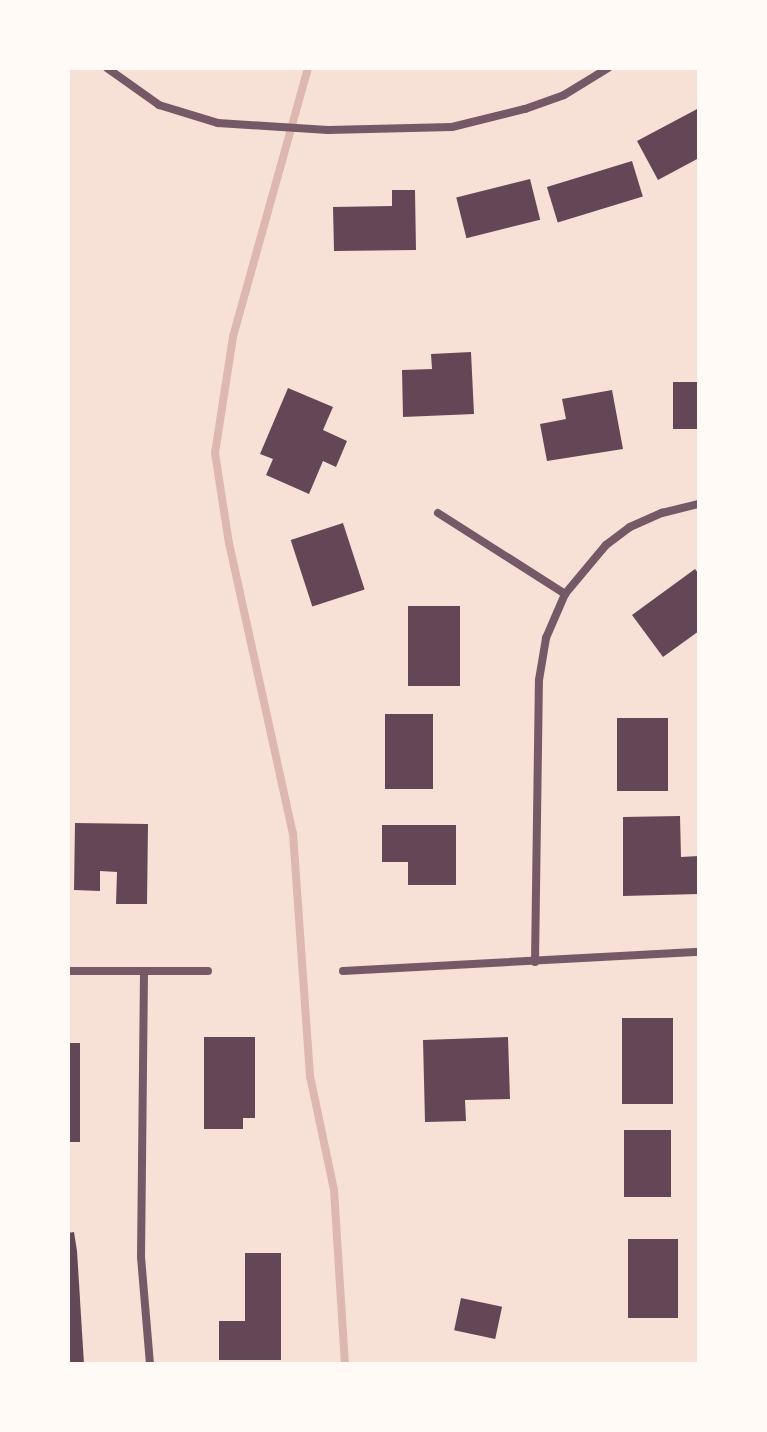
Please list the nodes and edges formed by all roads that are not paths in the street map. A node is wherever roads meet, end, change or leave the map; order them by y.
1 (107, 68) edge
2 (608, 68) edge
3 (699, 504) edge
4 (438, 513) dead end
5 (565, 594) junction
6 (699, 952) edge
7 (535, 962) junction
8 (68, 971) edge
9 (208, 971) dead end
10 (343, 971) dead end
11 (144, 972) junction
12 (150, 1364) edge

1 - 2 street
3 - 5 street
4 - 5 street
5 - 7 street
6 - 7 street
7 - 10 street
8 - 11 street
9 - 11 street
11 - 12 street

